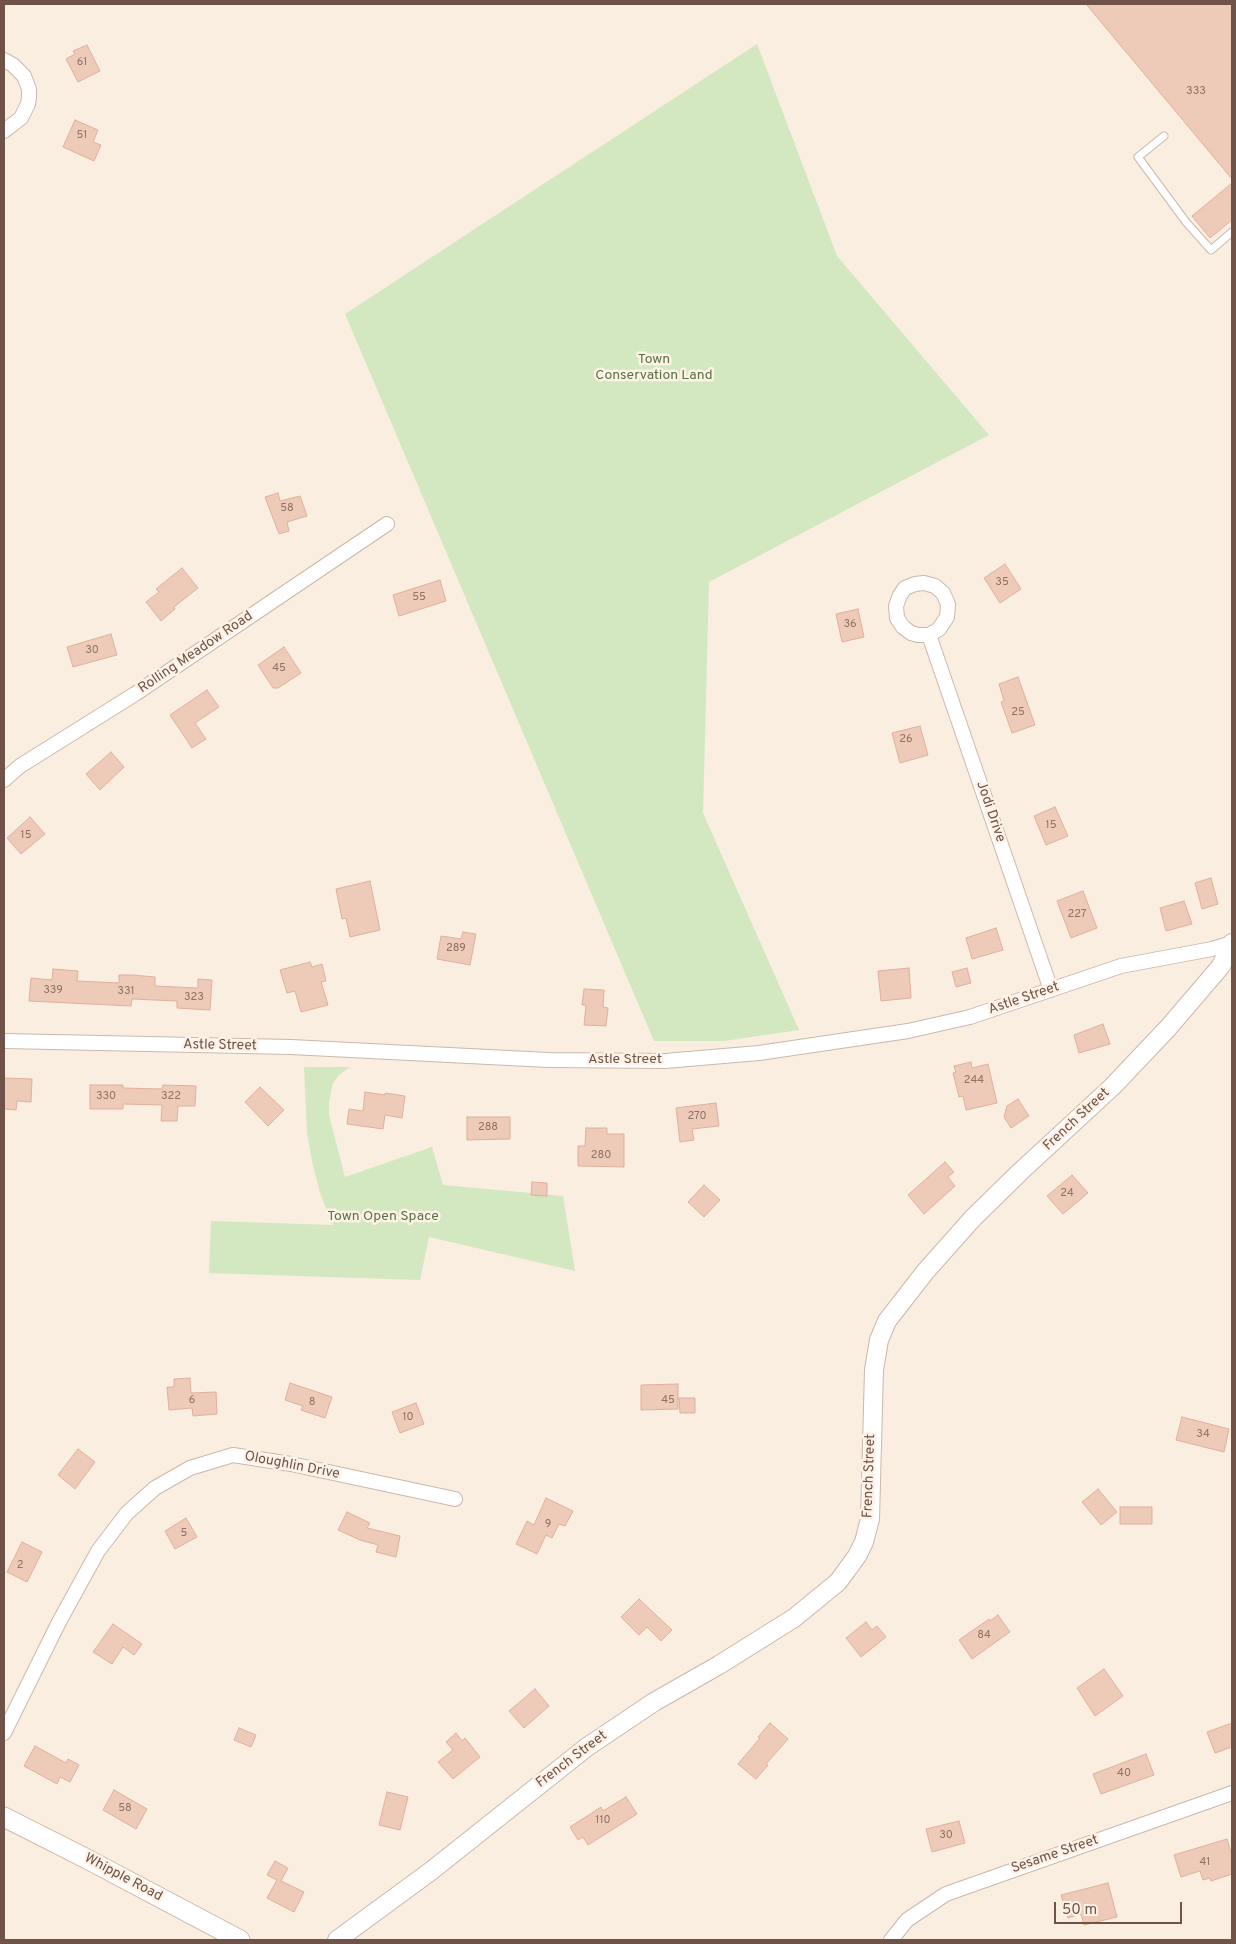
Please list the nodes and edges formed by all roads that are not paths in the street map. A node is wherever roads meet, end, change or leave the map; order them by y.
1 (4, 60) edge
2 (4, 130) edge
3 (1164, 136) dead end
4 (1232, 232) edge
5 (387, 524) dead end
6 (929, 634) dead end
7 (4, 780) edge
8 (1232, 943) edge
9 (1051, 990) junction
10 (4, 1041) edge
11 (455, 1499) dead end
12 (4, 1734) edge
13 (1232, 1793) edge
14 (4, 1817) edge
15 (240, 1940) edge
16 (336, 1940) edge
17 (891, 1940) edge

1 - 2 street
3 - 4 lane
5 - 7 street, Rolling Meadow Road
6 - 9 street, Jodi Drive
8 - 9 street, Astle Street
8 - 16 street, French Street
9 - 10 street, Astle Street
11 - 12 street, Oloughlin Drive
13 - 17 street, Sesame Street
14 - 15 main road, Whipple Road

